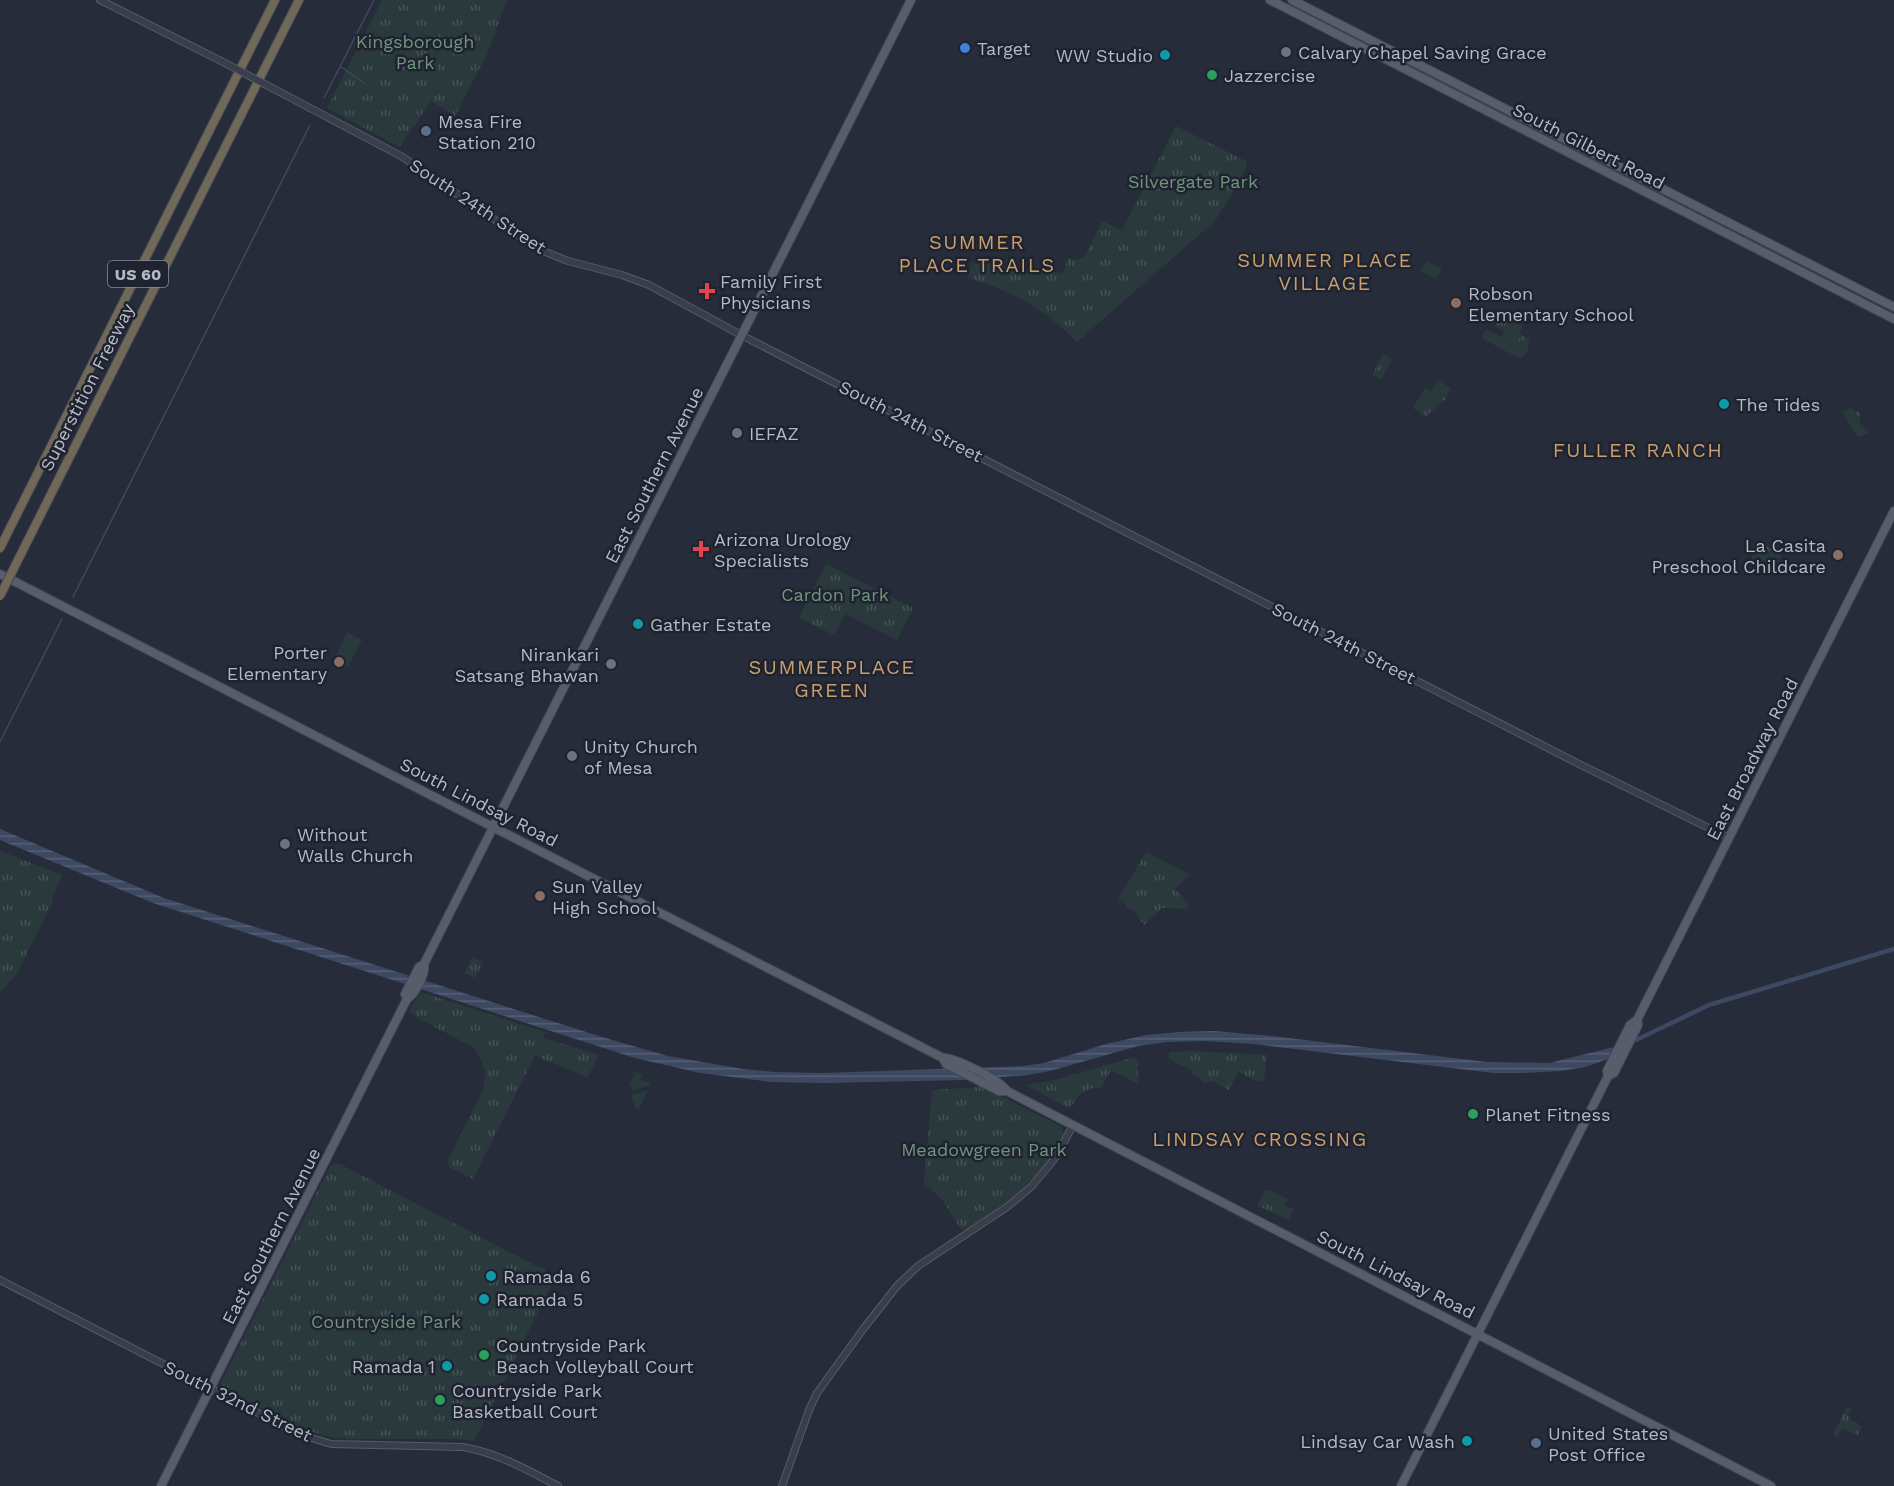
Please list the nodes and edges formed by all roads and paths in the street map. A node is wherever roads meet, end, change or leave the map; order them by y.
1 (100, 0) edge
2 (275, 0) edge
3 (299, 0) edge
4 (911, 0) edge
5 (1270, 0) edge
6 (1292, 0) edge
7 (1322, 27) junction
8 (1374, 42) junction
9 (1837, 290) junction
10 (1861, 291) junction
11 (1868, 306) junction
12 (1894, 307) edge
13 (1894, 312) edge
14 (1894, 319) edge
15 (741, 335) junction
16 (1894, 511) edge
17 (0, 548) edge
18 (0, 574) edge
19 (0, 596) edge
20 (493, 827) junction
21 (1729, 838) junction
22 (1637, 1020) junction
23 (943, 1059) junction
24 (1608, 1076) junction
25 (1007, 1091) junction
26 (1073, 1125) junction
27 (0, 1280) edge
28 (1477, 1333) junction
29 (210, 1389) junction
30 (161, 1486) edge
31 (558, 1486) edge
32 (782, 1486) edge
33 (1401, 1486) edge
34 (1771, 1486) edge

1 - 15 street, South 24th Street, bridge
2 - 17 highway, Superstition Freeway / US 60
3 - 19 highway, Superstition Freeway / US 60, bridge
4 - 15 main road, East Southern Avenue
5 - 7 main road, South Gilbert Road
6 - 8 main road, South Gilbert Road
7 - 8 main road
7 - 9 main road, South Gilbert Road
8 - 10 main road, South Gilbert Road
9 - 10 main road
9 - 11 main road, South Gilbert Road
10 - 12 main road, South Gilbert Road
11 - 13 main road
11 - 14 main road, South Gilbert Road
15 - 20 main road, East Southern Avenue
15 - 21 street, South 24th Street
16 - 21 main road, East Broadway Road
18 - 20 main road, South Lindsay Road
20 - 23 main road, South Lindsay Road
20 - 29 main road, East Southern Avenue
21 - 22 main road, East Broadway Road
22 - 24 main road, East Broadway Road
22 - 24 main road, East Broadway Road
23 - 25 main road, South Lindsay Road
23 - 25 main road, South Lindsay Road
24 - 28 main road, East Broadway Road
25 - 26 main road, South Lindsay Road
26 - 28 main road, South Lindsay Road
26 - 32 street
27 - 29 street, South 32nd Street
28 - 33 main road, East Broadway Road
28 - 34 main road, South Lindsay Road
29 - 30 main road, East Southern Avenue
29 - 31 street, South 32nd Street

